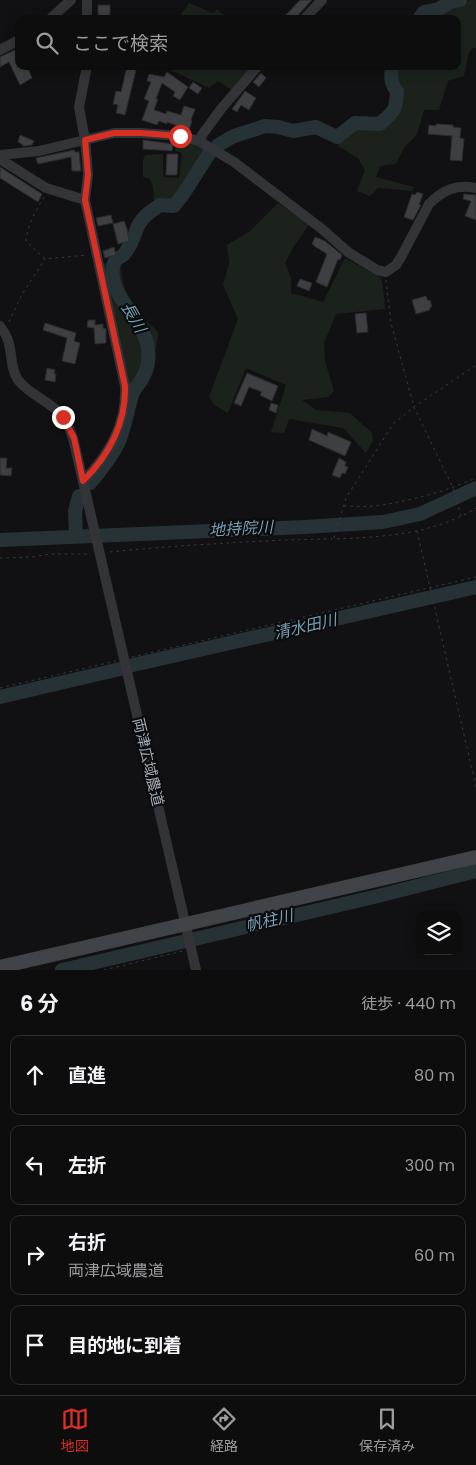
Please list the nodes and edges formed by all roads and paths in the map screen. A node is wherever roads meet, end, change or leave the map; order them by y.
1 (71, 0) edge
2 (87, 0) edge
3 (322, 0) edge
4 (54, 15) edge
5 (87, 15) edge
6 (308, 15) edge
7 (15, 42) edge
8 (0, 50) edge
9 (86, 70) edge
10 (255, 70) edge
11 (85, 140) junction
12 (199, 141) junction
13 (0, 155) edge
14 (0, 160) edge
15 (48, 188) junction
16 (476, 188) edge
17 (85, 200) junction
18 (95, 254) junction
19 (45, 259) junction
20 (386, 272) junction
21 (3, 329) edge
22 (0, 342) edge
23 (476, 365) edge
24 (414, 407) junction
25 (476, 478) edge
26 (83, 481) junction
27 (453, 488) junction
28 (344, 506) junction
29 (476, 508) edge
30 (461, 516) junction
31 (417, 531) junction
32 (334, 539) junction
33 (100, 552) junction
34 (0, 558) edge
35 (476, 577) edge
36 (430, 588) junction
37 (124, 659) junction
38 (0, 688) edge
39 (476, 787) edge
40 (476, 857) edge
41 (186, 924) junction
42 (192, 949) junction
43 (0, 967) edge
44 (104, 970) edge
45 (196, 970) edge

1 - 4 street
2 - 5 street
3 - 6 street
7 - 8 street
9 - 11 street
10 - 12 street
11 - 12 street
11 - 13 street
11 - 17 street
12 - 20 street
14 - 15 street
15 - 17 street
15 - 19 path
16 - 20 street
17 - 18 street
18 - 19 path
18 - 26 street
19 - 21 path
20 - 24 path
21 - 22 street
21 - 26 street
23 - 24 path
24 - 27 path
24 - 28 path
25 - 27 path
26 - 33 street, 両津広域農道
27 - 28 path
27 - 30 path
28 - 32 path
29 - 30 path
30 - 31 path
31 - 32 path
31 - 36 path
32 - 33 path
33 - 34 path
33 - 37 street, 両津広域農道
35 - 36 path
36 - 37 path
36 - 39 path
37 - 38 path
37 - 41 street, 両津広域農道
40 - 41 street
41 - 42 street, 両津広域農道
41 - 43 street
42 - 44 path
42 - 45 street, 両津広域農道

